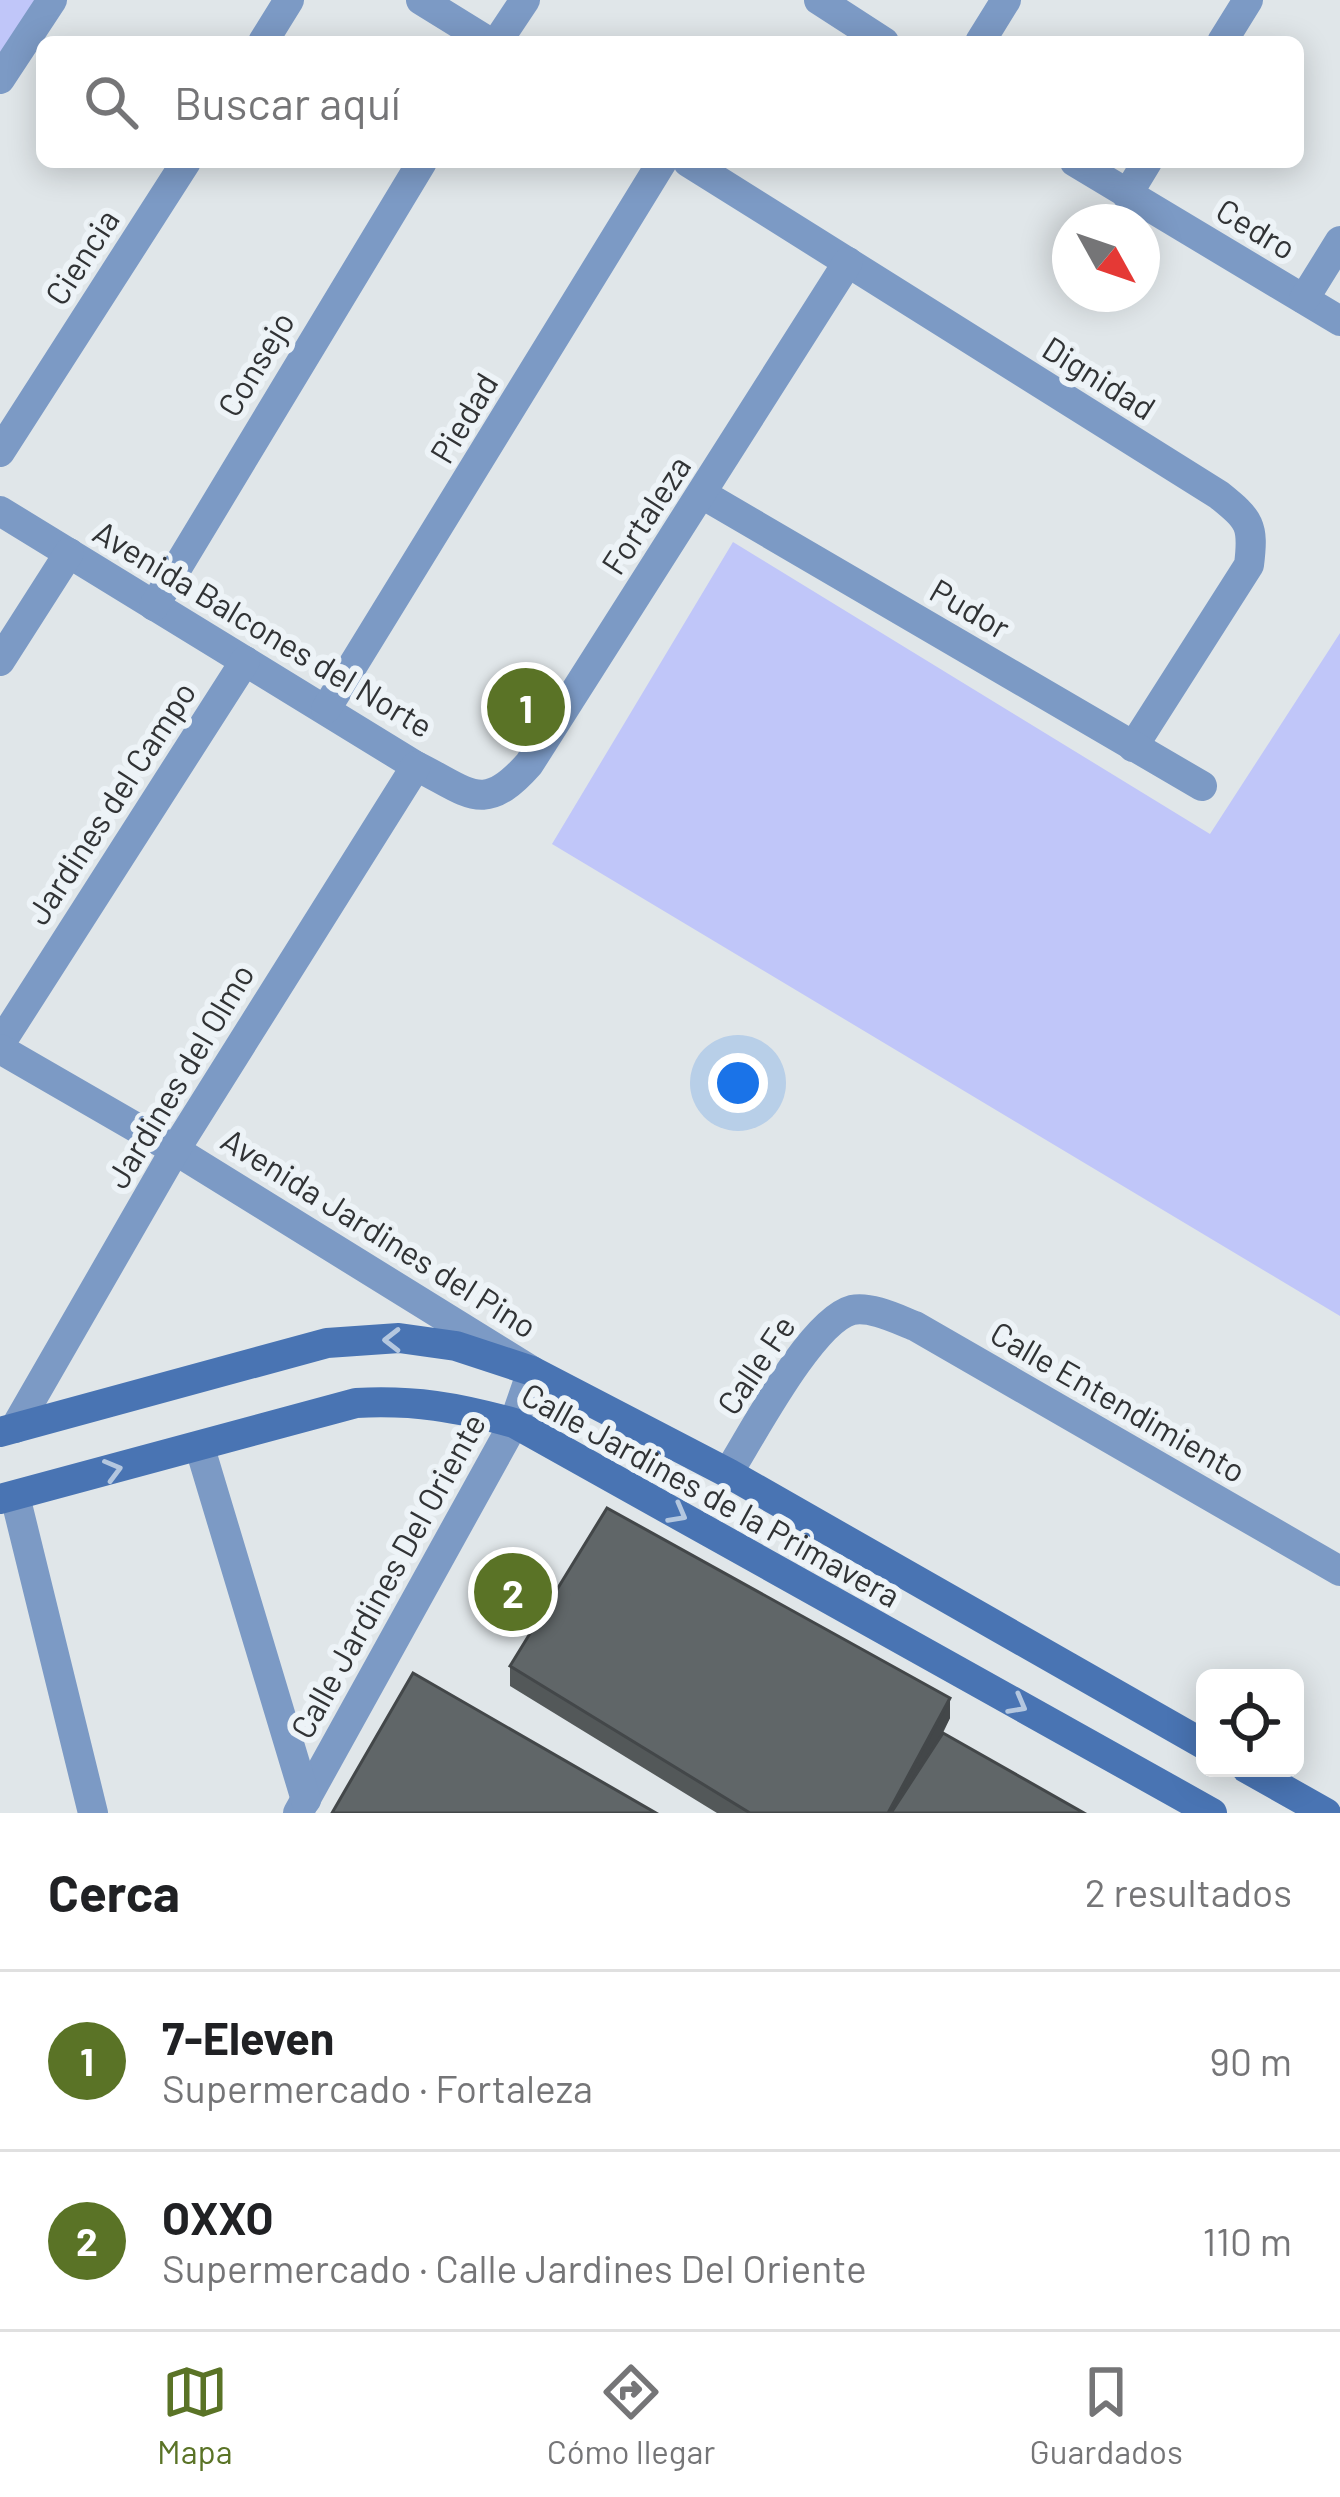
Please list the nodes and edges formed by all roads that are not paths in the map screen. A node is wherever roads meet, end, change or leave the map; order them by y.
1 (52, 0) edge
2 (289, 0) edge
3 (421, 0) edge
4 (525, 0) edge
5 (819, 0) edge
6 (1006, 0) edge
7 (1248, 0) edge
8 (266, 36) edge
9 (483, 36) edge
10 (498, 36) edge
11 (875, 36) edge
12 (984, 36) edge
13 (1226, 36) edge
14 (0, 79) edge
15 (182, 168) edge
16 (418, 168) edge
17 (658, 168) edge
18 (698, 168) edge
19 (1084, 168) edge
20 (1144, 168) edge
21 (1127, 195) junction
22 (1340, 241) edge
23 (848, 262) junction
24 (1304, 299) junction
25 (1340, 321) edge
26 (0, 452) edge
27 (702, 494) junction
28 (0, 511) edge
29 (70, 554) junction
30 (154, 606) junction
31 (0, 661) edge
32 (245, 661) junction
33 (326, 710) junction
34 (1133, 747) junction
35 (416, 766) junction
36 (1202, 786) dead end
37 (493, 797) joint
38 (0, 1046) edge
39 (175, 1150) junction
40 (855, 1309) joint
41 (532, 1371) junction
42 (514, 1423) junction
43 (7, 1430) edge
44 (200, 1448) junction
45 (728, 1473) junction
46 (7, 1498) edge
47 (1340, 1571) edge
48 (1196, 1740) edge
49 (1262, 1777) edge
50 (302, 1806) edge
51 (93, 1813) edge
52 (1212, 1813) edge
53 (1326, 1813) edge

1 - 14 street
2 - 8 street
3 - 9 street
4 - 10 street
5 - 11 street
6 - 12 street
7 - 13 street
15 - 26 street, Ciencia
16 - 30 street, Consejo
17 - 33 street, Piedad
18 - 23 street, Dignidad
19 - 21 street, Cedro
20 - 21 street
21 - 24 street, Cedro
22 - 24 street
23 - 27 street, Fortaleza
23 - 34 street, Dignidad
24 - 25 street, Cedro
27 - 34 street, Pudor
27 - 37 street, Fortaleza
28 - 29 street, Avenida Balcones del Norte
29 - 30 street, Avenida Balcones del Norte
29 - 31 street
30 - 32 street, Avenida Balcones del Norte
32 - 33 street, Avenida Balcones del Norte
32 - 38 street, Jardines del Campo
33 - 35 street, Avenida Balcones del Norte
34 - 36 street, Pudor
35 - 37 street, Avenida Balcones del Norte
35 - 39 street, Jardines del Olmo
38 - 39 street, Avenida Jardines del Pino
39 - 41 street, Avenida Jardines del Pino
39 - 43 street, Jardines del Olmo
40 - 45 street, Calle Fe
40 - 47 street, Calle Entendimiento
41 - 42 street, Calle Jardines Del Oriente
41 -> 43 street, Calle Jardines de la Primavera
41 - 45 street, Calle Jardines de la Primavera
42 - 44 street, Calle Jardines de la Primavera
42 - 50 street, Calle Jardines Del Oriente
42 -> 52 street, Calle Jardines de la Primavera
46 -> 44 street, Calle Jardines de la Primavera
44 - 50 street
45 - 48 street, Calle Jardines de la Primavera
46 - 51 street
49 - 53 street

